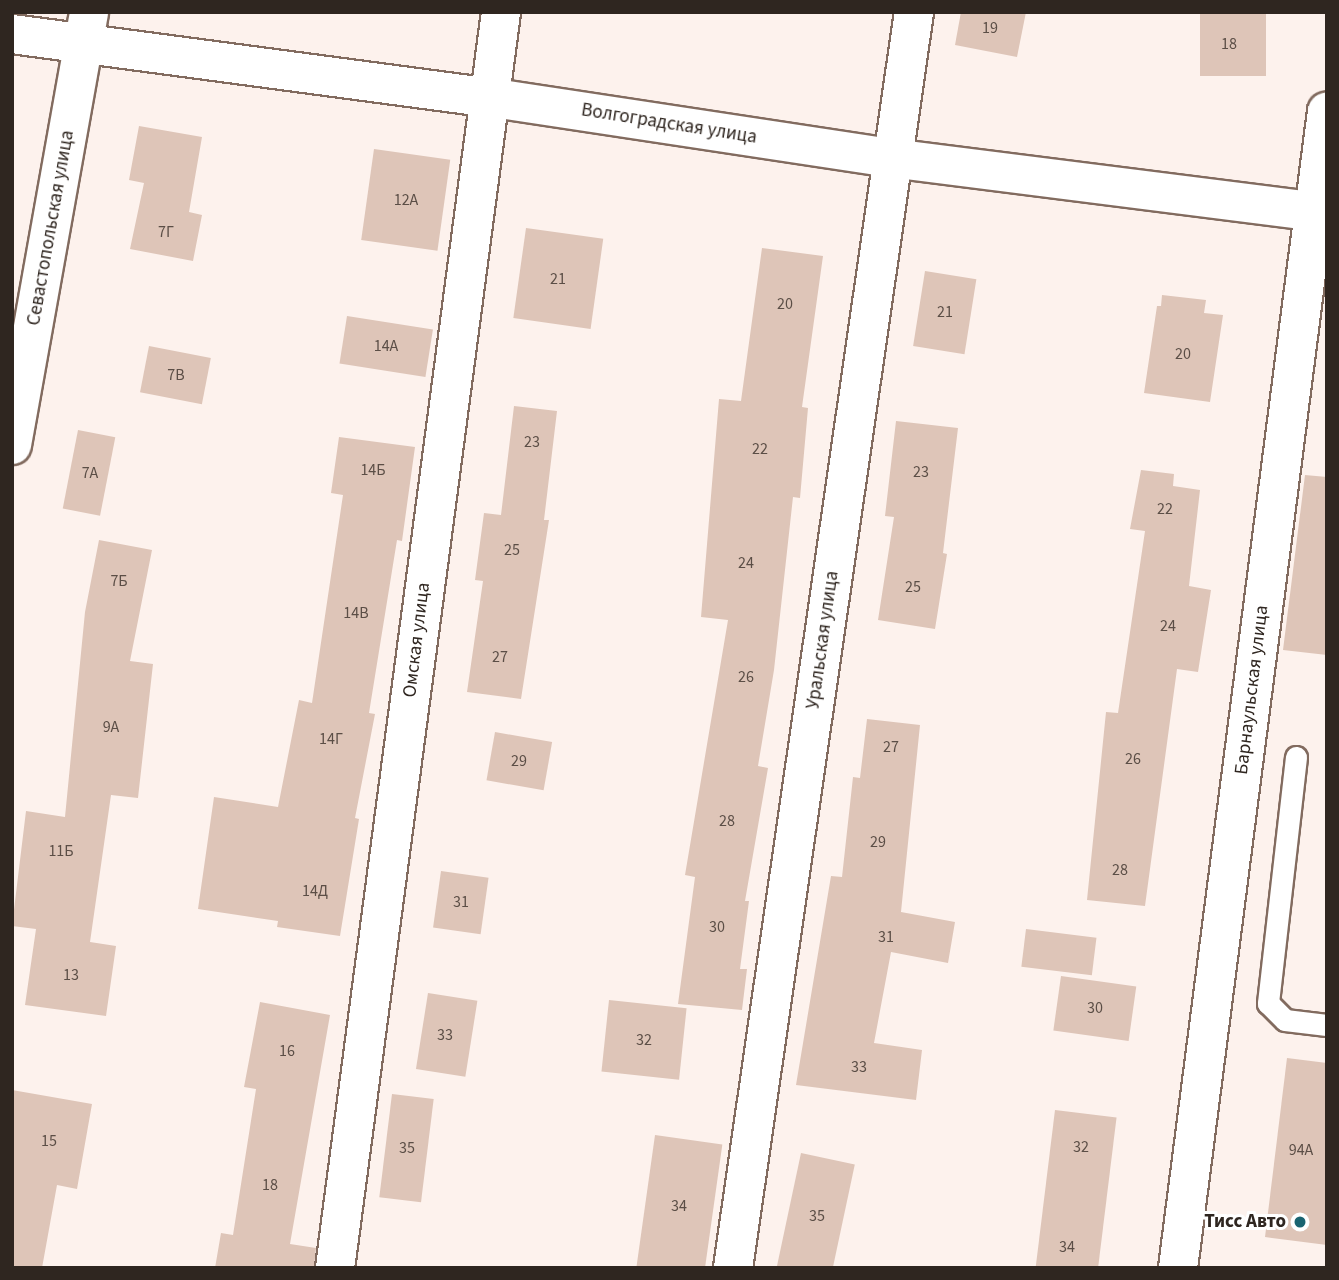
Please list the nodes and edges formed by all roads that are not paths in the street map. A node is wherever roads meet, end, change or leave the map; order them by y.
1 (501, 12) edge
2 (914, 12) edge
3 (87, 27) edge
4 (12, 34) edge
5 (487, 97) junction
6 (1327, 112) edge
7 (891, 158) junction
8 (1320, 212) edge
9 (12, 444) edge
10 (1296, 757) dead end
11 (1327, 1025) edge
12 (335, 1268) edge
13 (733, 1268) edge
14 (1178, 1268) edge

1 - 5 street, Омская улица
2 - 7 street, Уральская улица
3 - 4 street, Волгоградская улица
3 - 5 street, Волгоградская улица
3 - 9 street, Севастопольская улица
5 - 7 street, Волгоградская улица
5 - 12 street, Омская улица
6 - 8 street, Барнаульская улица
7 - 8 street, Волгоградская улица
7 - 13 street, Уральская улица
8 - 14 street, Барнаульская улица
10 - 11 lane

